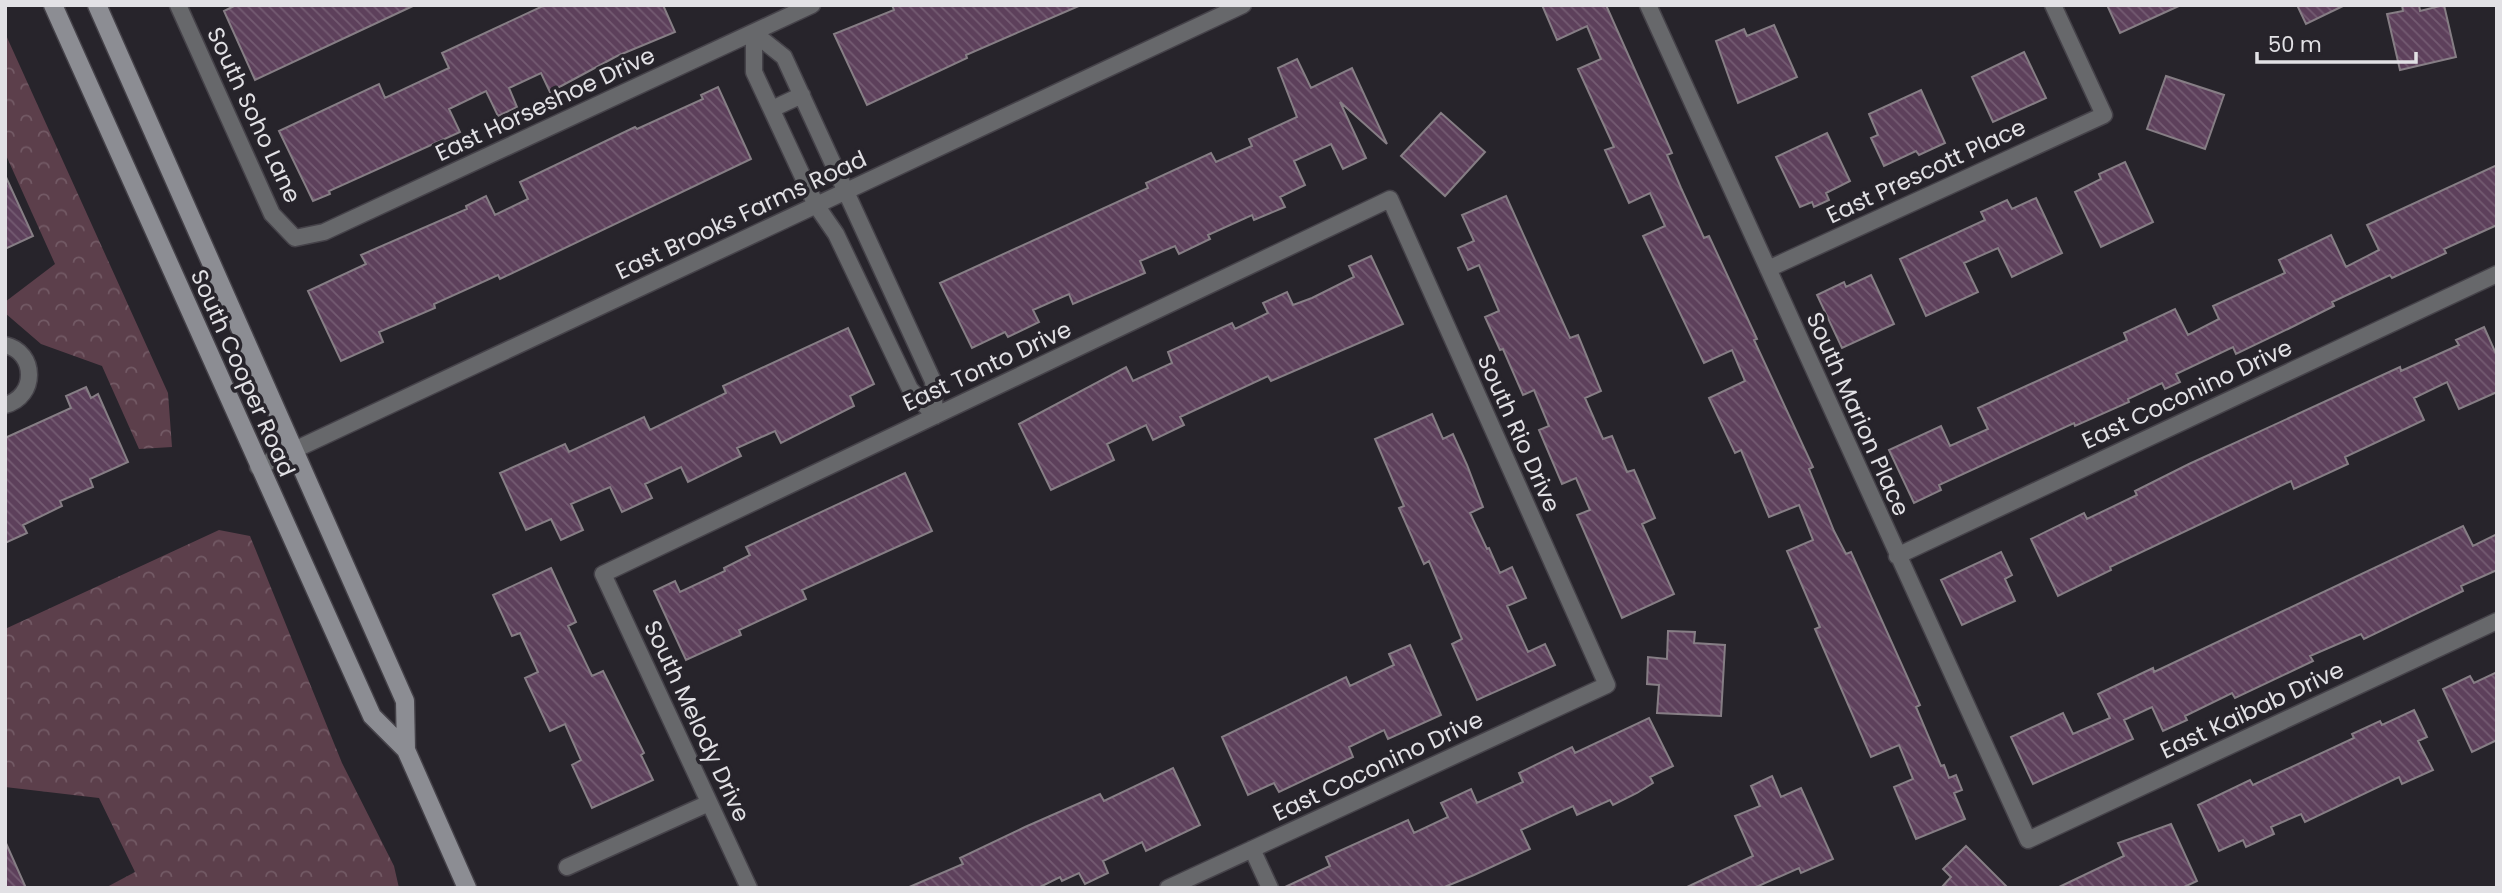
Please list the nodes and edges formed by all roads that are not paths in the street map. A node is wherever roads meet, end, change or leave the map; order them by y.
1 (53, 5) edge
2 (97, 5) edge
3 (178, 5) edge
4 (812, 5) edge
5 (1243, 5) edge
6 (1648, 5) edge
7 (2053, 5) edge
8 (754, 33) junction
9 (802, 95) junction
10 (772, 109) junction
11 (845, 191) junction
12 (1390, 199) joint
13 (816, 205) junction
14 (295, 238) joint
15 (1768, 270) junction
16 (2497, 274) edge
17 (898, 304) junction
18 (874, 315) junction
19 (5, 345) edge
20 (5, 405) edge
21 (935, 416) junction
22 (293, 448) junction
23 (258, 467) junction
24 (1897, 555) junction
25 (603, 574) joint
26 (2497, 621) edge
27 (1608, 685) joint
28 (406, 750) junction
29 (709, 803) junction
30 (2028, 840) joint
31 (1252, 849) junction
32 (567, 867) dead end
33 (467, 888) edge
34 (749, 888) edge
35 (1168, 888) edge
36 (1270, 888) edge

1 - 23 main road, South Cooper Road
2 - 22 main road, South Cooper Road
3 - 14 street, South Soho Lane
4 - 8 street, East Horseshoe Drive
5 - 11 street, East Brooks Farms Road
6 - 15 street, South Marion Place
7 - 15 street, East Prescott Place
8 - 9 street
8 - 10 street
8 - 14 street, East Horseshoe Drive
9 - 10 street
9 - 11 street
10 - 13 street
11 - 13 street, East Brooks Farms Road
11 - 17 street
12 - 21 street, East Tonto Drive
12 - 27 street, South Rio Drive
13 - 18 street
13 - 22 street, East Brooks Farms Road
15 - 24 street, South Marion Place
16 - 24 street, East Coconino Drive
17 - 18 street
17 - 21 street
18 - 21 street
19 - 20 street
21 - 25 street, East Tonto Drive
22 - 23 street, East Brooks Farms Road
22 - 28 main road, South Cooper Road
23 - 28 main road, South Cooper Road
24 - 30 street, South Marion Place
25 - 29 street, South Melody Drive
26 - 30 street, East Kaibab Drive
27 - 31 street, East Coconino Drive
28 - 33 main road, South Cooper Road
29 - 32 street
29 - 34 street, South Melody Drive
31 - 35 street, East Coconino Drive
31 - 36 street

